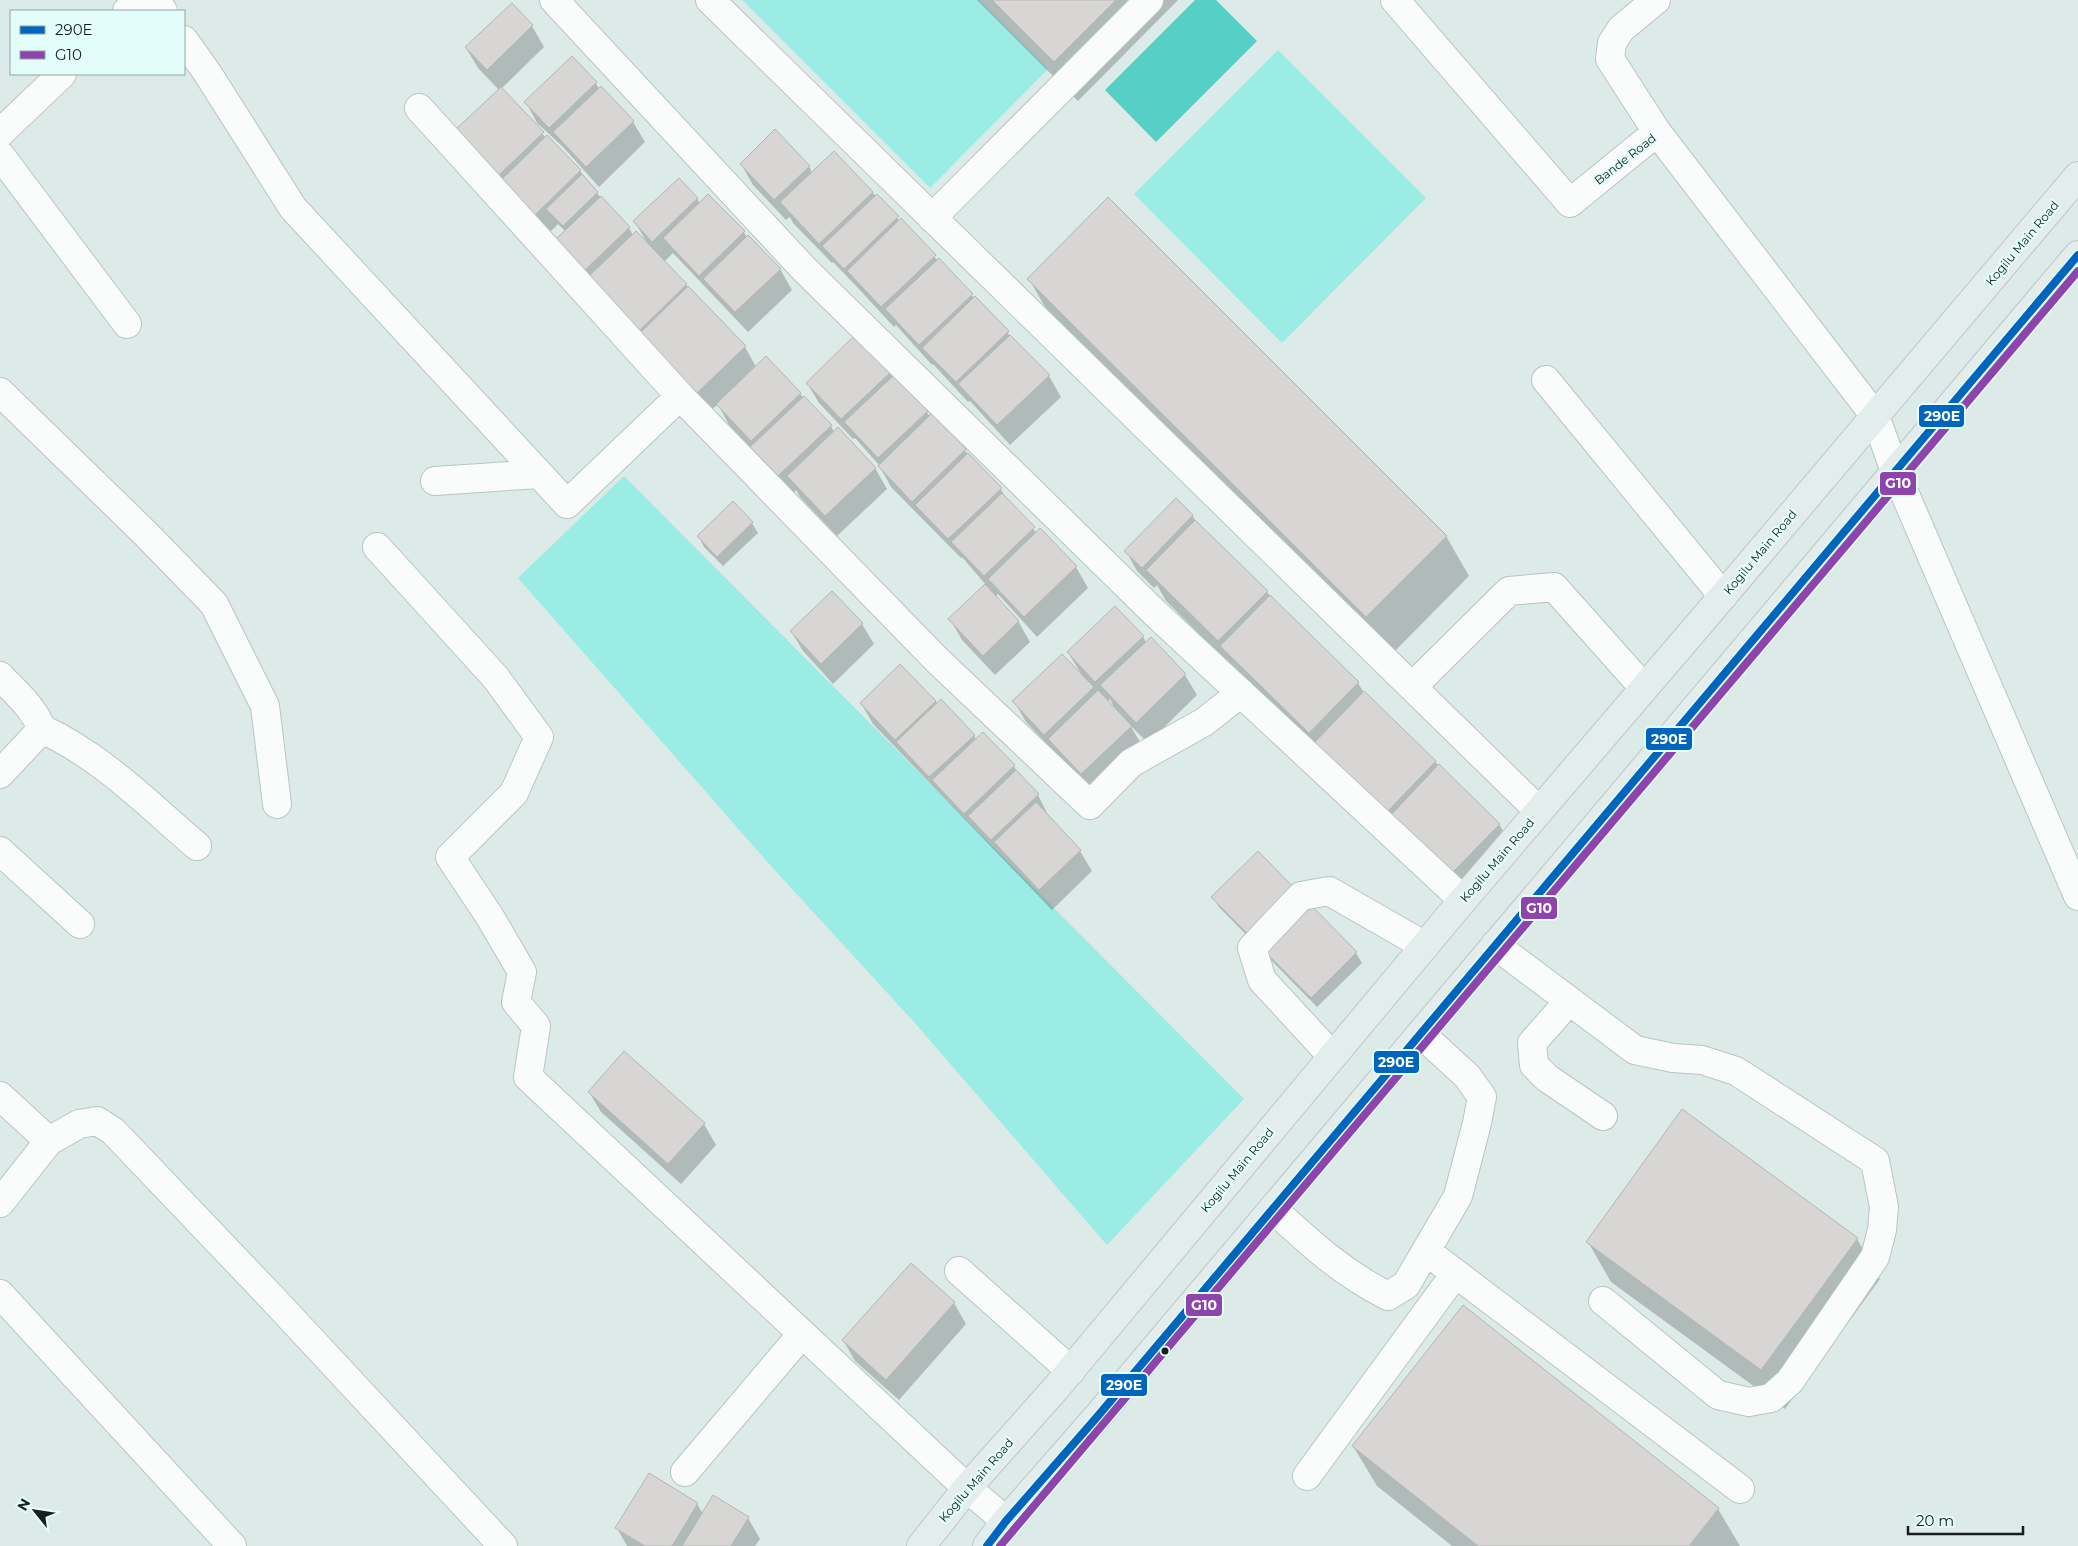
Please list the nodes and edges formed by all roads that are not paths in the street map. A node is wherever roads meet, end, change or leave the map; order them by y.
1 (139, 0) edge
2 (554, 0) edge
3 (710, 0) edge
4 (1149, 0) edge
5 (1395, 0) edge
6 (1656, 0) edge
7 (129, 10) edge
8 (185, 41) edge
9 (61, 75) edge
10 (419, 108) dead end
11 (1657, 132) junction
12 (0, 133) edge
13 (0, 155) edge
14 (2078, 176) edge
15 (932, 218) junction
16 (2078, 254) edge
17 (127, 324) dead end
18 (1546, 380) dead end
19 (0, 392) edge
20 (680, 396) junction
21 (1875, 416) junction
22 (1895, 471) junction
23 (539, 474) junction
24 (435, 481) dead end
25 (378, 547) dead end
26 (1723, 596) junction
27 (0, 676) edge
28 (1412, 687) junction
29 (1644, 688) junction
30 (1241, 694) junction
31 (42, 729) junction
32 (0, 774) edge
33 (277, 804) dead end
34 (1539, 811) junction
35 (197, 846) dead end
36 (0, 851) edge
37 (2078, 896) edge
38 (1463, 900) junction
39 (80, 924) dead end
40 (1495, 945) junction
41 (1424, 946) junction
42 (1569, 1001) junction
43 (1420, 1034) junction
44 (1332, 1056) junction
45 (0, 1096) edge
46 (1603, 1116) dead end
47 (49, 1141) junction
48 (0, 1203) edge
49 (1273, 1209) junction
50 (1426, 1252) junction
51 (959, 1271) dead end
52 (1455, 1274) junction
53 (0, 1294) edge
54 (1603, 1301) dead end
55 (802, 1334) junction
56 (1071, 1371) junction
57 (685, 1472) dead end
58 (1307, 1476) dead end
59 (967, 1488) junction
60 (1740, 1489) dead end
61 (1006, 1521) junction
62 (232, 1546) edge
63 (502, 1546) edge
64 (920, 1546) edge
65 (987, 1546) edge

1 - 7 street
2 - 30 street
3 - 15 street
4 - 15 street
5 - 11 street, Bande Road
6 - 11 street
8 - 23 street
9 - 12 street
10 - 20 street
11 - 21 street, Bande Road
13 - 17 street
14 - 21 main road, Kogilu Main Road
15 - 28 street
16 - 22 main road
18 - 26 street
19 - 33 street
20 - 23 street
20 - 30 street
21 - 22 street, Bande Road
21 - 26 main road, Kogilu Main Road
22 - 37 street, Bande Road
22 - 40 main road
23 - 24 street
25 - 55 street
26 - 29 main road, Kogilu Main Road
27 - 31 street
28 - 29 street
28 - 34 street
29 - 34 main road, Kogilu Main Road
30 - 38 street
31 - 32 street
31 - 35 street
34 - 38 main road, Kogilu Main Road
36 - 39 street
38 - 41 main road, Kogilu Main Road
40 - 42 street
40 - 43 main road
41 - 44 main road, Kogilu Main Road
41 - 44 street
42 - 46 street
42 - 54 street
43 - 49 main road
43 - 50 street
44 - 56 main road, Kogilu Main Road
45 - 47 street
47 - 48 street
47 - 63 street
49 - 50 street
49 - 61 main road
50 - 52 street
51 - 56 street
52 - 58 street
52 - 60 street
53 - 62 street
55 - 57 street
55 - 59 street
56 - 59 main road, Kogilu Main Road
59 - 61 street
59 - 64 main road, Kogilu Main Road
61 - 65 main road

